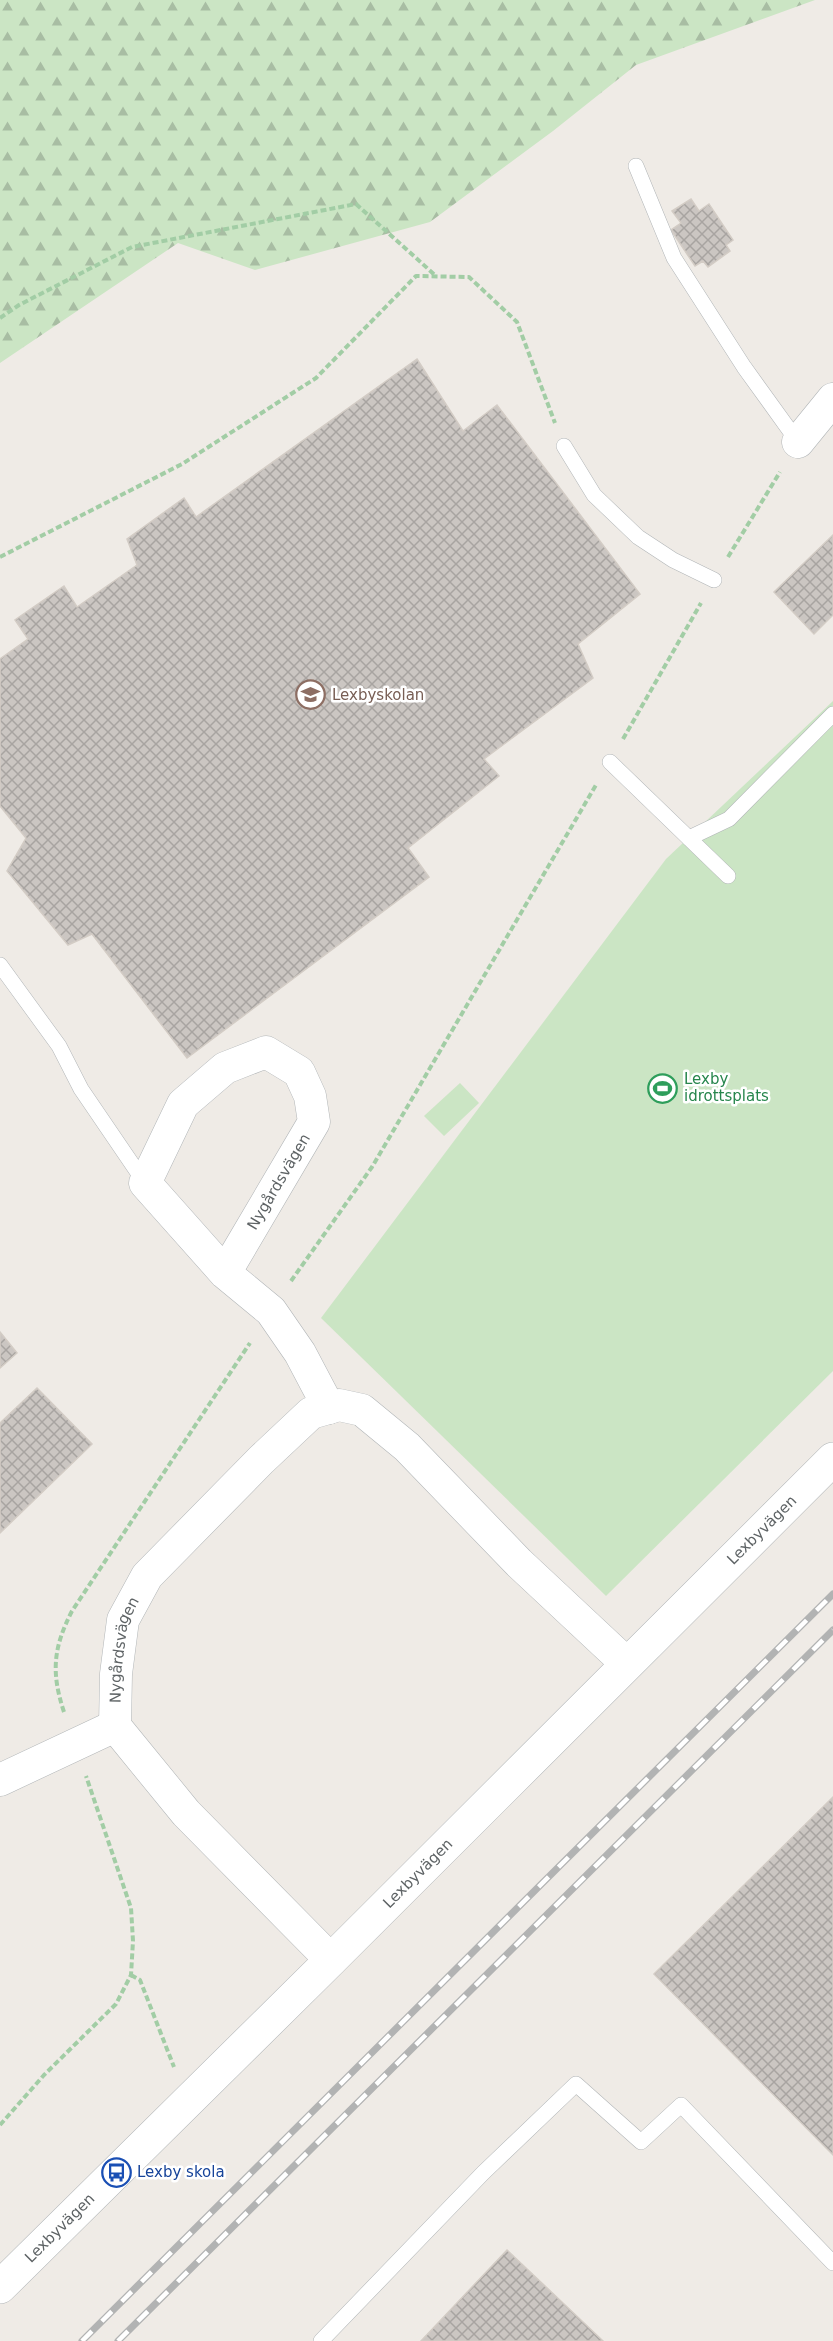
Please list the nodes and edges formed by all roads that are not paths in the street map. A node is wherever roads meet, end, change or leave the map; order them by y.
1 (636, 166) dead end
2 (833, 399) edge
3 (798, 442) joint
4 (564, 446) road end
5 (714, 580) road end
6 (833, 714) edge
7 (609, 762) road end
8 (689, 838) junction
9 (728, 876) dead end
10 (0, 965) edge
11 (146, 1184) junction
12 (225, 1273) junction
13 (329, 1408) junction
14 (833, 1459) edge
15 (626, 1663) junction
16 (115, 1726) junction
17 (0, 1780) edge
18 (331, 1960) junction
19 (833, 2263) edge
20 (0, 2287) edge
21 (321, 2341) edge

1 - 3 lane
2 - 3 street
4 - 5 lane
6 - 8 lane
7 - 8 lane
8 - 9 lane
10 - 11 lane
11 - 12 street
11 - 12 street, Nygårdsvägen
12 - 13 street
13 - 15 street, Nygårdsvägen
13 - 16 street, Nygårdsvägen
14 - 15 street, Lexbyvägen
15 - 18 street, Lexbyvägen
16 - 17 street, Nygårdsvägen
16 - 18 street, Nygårdsvägen
18 - 20 street, Lexbyvägen
19 - 21 lane

